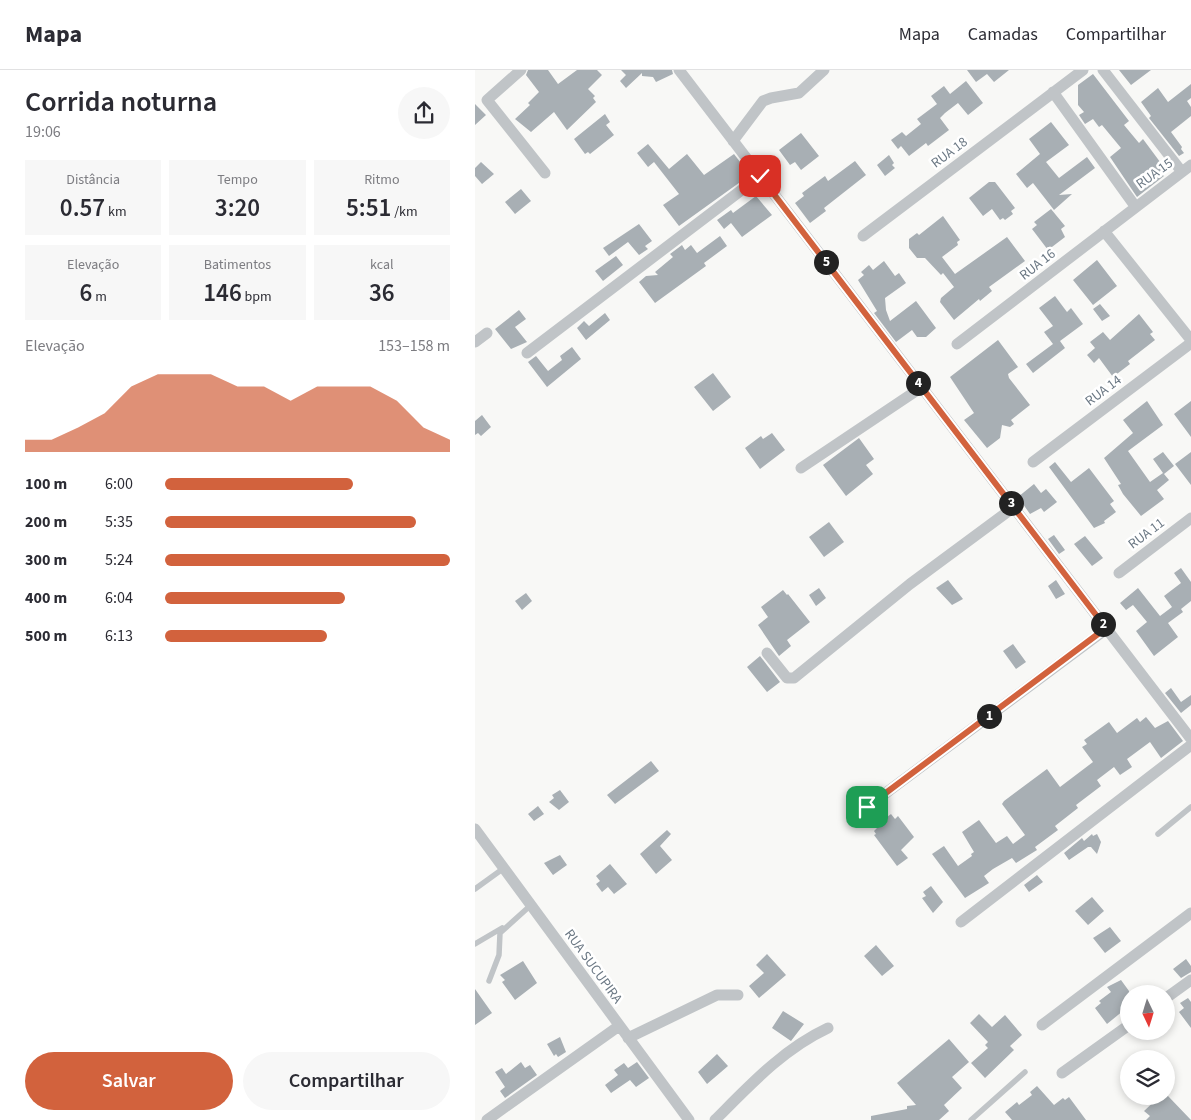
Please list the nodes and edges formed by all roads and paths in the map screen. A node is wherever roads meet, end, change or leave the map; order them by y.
1 (521, 70) edge
2 (679, 70) edge
3 (824, 70) edge
4 (1083, 70) edge
5 (1103, 70) edge
6 (1053, 92) junction
7 (733, 141) junction
8 (1186, 168) edge
9 (545, 173) dead end
10 (760, 176) junction
11 (1135, 206) junction
12 (1104, 231) junction
13 (863, 236) dead end
14 (487, 333) dead end
15 (1191, 341) edge
16 (475, 342) edge
17 (957, 344) dead end
18 (527, 353) dead end
19 (921, 387) junction
20 (1033, 462) dead end
21 (801, 468) dead end
22 (1014, 507) junction
23 (1191, 518) edge
24 (1119, 573) dead end
25 (1106, 628) junction
26 (767, 653) dead end
27 (1191, 739) edge
28 (1191, 745) edge
29 (867, 807) dead end
30 (1191, 807) edge
31 (475, 829) edge
32 (1158, 834) dead end
33 (504, 868) junction
34 (475, 889) edge
35 (531, 905) junction
36 (1191, 914) edge
37 (961, 922) dead end
38 (504, 927) junction
39 (475, 944) edge
40 (1191, 980) edge
41 (489, 981) dead end
42 (1175, 992) edge
43 (738, 995) dead end
44 (1042, 1025) dead end
45 (619, 1026) junction
46 (828, 1028) dead end
47 (1120, 1031) edge
48 (628, 1038) junction
49 (1025, 1072) dead end
50 (1062, 1073) dead end
51 (487, 1120) edge
52 (689, 1120) edge
53 (715, 1120) edge
54 (971, 1120) edge

1 - 9 street
2 - 7 street
3 - 7 street
4 - 6 street, RUA 18
5 - 8 street
6 - 11 street
6 - 13 street, RUA 18
7 - 10 street
8 - 11 street, RUA 15
10 - 18 street
10 - 19 street
11 - 12 street, RUA 16
12 - 15 street
12 - 17 street, RUA 16
14 - 16 street
15 - 20 street, RUA 14
19 - 21 street
19 - 22 street
22 - 25 street
22 - 26 street
23 - 24 street, RUA 11
25 - 27 street
25 - 29 street
28 - 37 street
30 - 32 lane
31 - 33 street, RUA SUCUPIRA
33 - 34 lane
33 - 35 street, RUA SUCUPIRA
35 - 38 lane
35 - 45 street, RUA SUCUPIRA
36 - 44 street
38 - 39 lane
38 - 41 lane
40 - 42 street
43 - 48 street
45 - 48 street, RUA SUCUPIRA
45 - 51 street
46 - 53 street
47 - 50 street
48 - 52 street, RUA SUCUPIRA
49 - 54 lane

